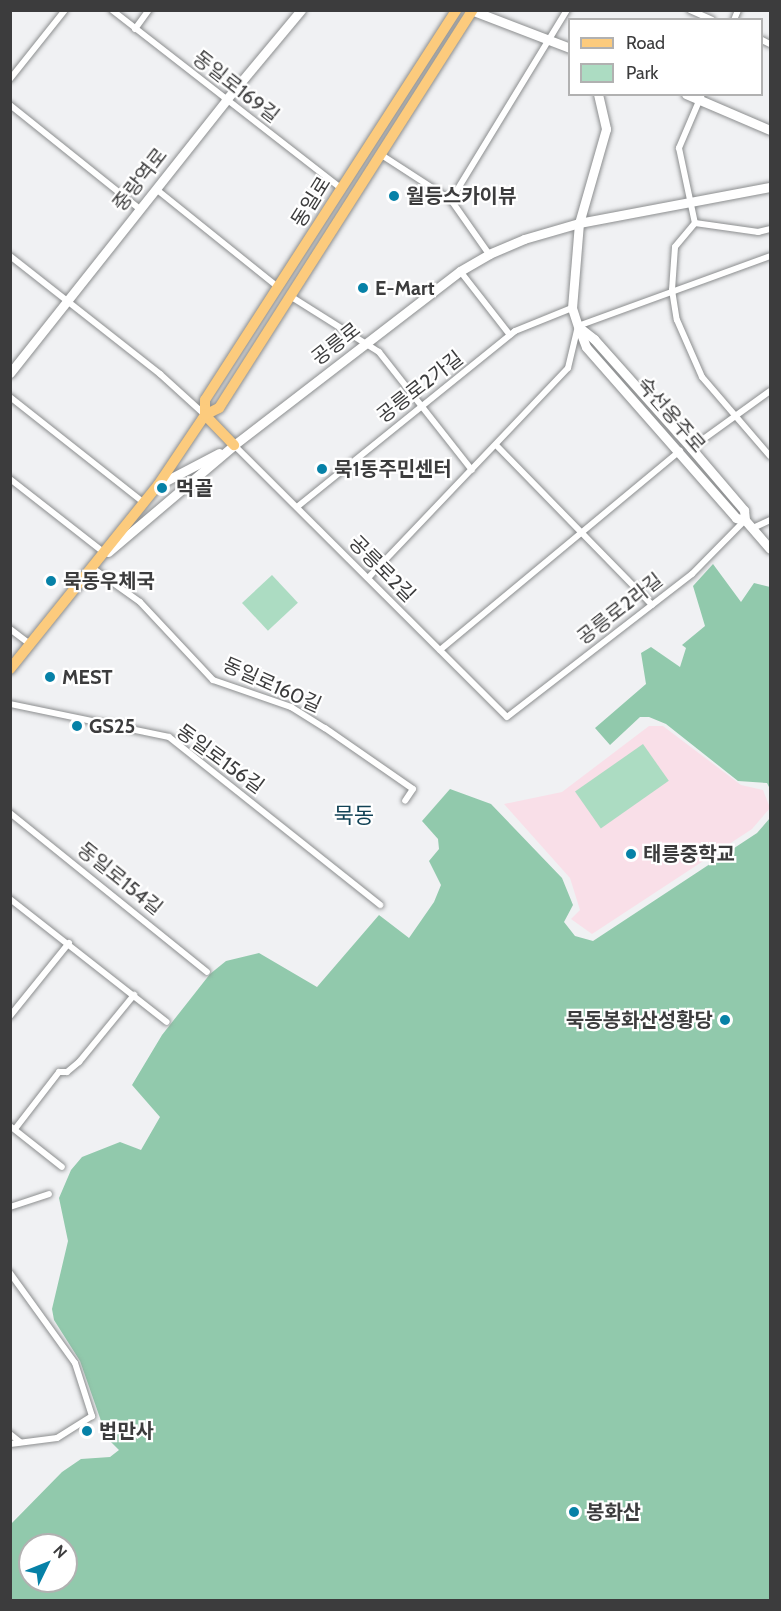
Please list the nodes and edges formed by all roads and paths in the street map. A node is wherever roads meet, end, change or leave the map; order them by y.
1 (64, 10) edge
2 (112, 10) edge
3 (149, 10) edge
4 (301, 10) edge
5 (456, 10) edge
6 (567, 10) edge
7 (690, 10) edge
8 (472, 11) edge
9 (707, 18) edge
10 (135, 29) junction
11 (549, 41) junction
12 (433, 45) junction
13 (568, 47) edge
14 (445, 54) junction
15 (10, 79) edge
16 (598, 96) edge
17 (701, 97) edge
18 (226, 100) junction
19 (10, 105) edge
20 (771, 130) edge
21 (376, 132) junction
22 (389, 140) junction
23 (380, 154) junction
24 (348, 177) junction
25 (360, 185) junction
26 (771, 187) edge
27 (341, 188) junction
28 (156, 189) junction
29 (451, 200) junction
30 (690, 204) junction
31 (140, 209) junction
32 (579, 223) junction
33 (695, 223) junction
34 (771, 229) edge
35 (489, 254) junction
36 (10, 256) edge
37 (771, 256) edge
38 (460, 272) junction
39 (278, 287) junction
40 (672, 290) junction
41 (290, 297) junction
42 (68, 301) junction
43 (572, 308) junction
44 (578, 326) junction
45 (510, 334) junction
46 (366, 344) junction
47 (10, 374) edge
48 (221, 375) junction
49 (234, 384) junction
50 (771, 390) edge
51 (10, 397) edge
52 (421, 406) junction
53 (205, 415) junction
54 (736, 416) junction
55 (234, 445) junction
56 (497, 446) junction
57 (691, 448) junction
58 (680, 452) junction
59 (771, 456) edge
60 (472, 470) junction
61 (10, 479) edge
62 (158, 485) junction
63 (144, 503) junction
64 (297, 507) junction
65 (771, 519) edge
66 (745, 520) junction
67 (753, 528) junction
68 (584, 534) junction
69 (771, 549) edge
70 (102, 551) junction
71 (91, 566) junction
72 (368, 578) junction
73 (652, 605) junction
74 (10, 629) edge
75 (30, 644) junction
76 (440, 650) junction
77 (10, 669) edge
78 (10, 704) edge
79 (507, 717) joint
80 (405, 801) dead end
81 (10, 813) edge
82 (10, 900) edge
83 (380, 905) dead end
84 (69, 943) junction
85 (207, 972) dead end
86 (134, 995) junction
87 (10, 1016) edge
88 (167, 1022) dead end
89 (13, 1128) edge
90 (63, 1167) dead end
91 (49, 1194) dead end
92 (10, 1207) edge
93 (10, 1274) edge
94 (10, 1434) edge
95 (20, 1442) junction
96 (10, 1444) edge

1 - 15 street
2 - 10 street, 동일로169길
3 - 10 street
4 - 18 street, 중랑역로
5 - 12 main road, 동일로
6 - 11 street
7 - 9 street
8 - 11 street
8 - 14 main road, 동일로
10 - 18 street, 동일로169길
11 - 13 street
11 - 29 street
12 - 14 main road
12 - 21 main road, 동일로
14 - 22 main road, 동일로
16 - 32 street, 숙선옹주로
17 - 20 street
17 - 30 street
18 - 27 street, 동일로169길
18 - 28 street, 중랑역로
19 - 31 street
21 - 22 main road
21 - 24 main road, 동일로
22 - 23 main road, 동일로
23 - 25 main road, 동일로
23 - 29 street
24 - 25 main road
24 - 27 main road, 동일로
25 - 41 main road, 동일로
26 - 30 street, 공릉로
27 - 39 main road, 동일로
28 - 31 street, 중랑역로
28 - 39 street
29 - 35 street
30 - 32 street, 공릉로
30 - 33 street
31 - 42 street, 중랑역로
32 - 35 street, 공릉로
32 - 43 street, 숙선옹주로
33 - 34 street
33 - 40 street
35 - 38 street, 공릉로
36 - 42 street
37 - 40 street
38 - 45 street
38 - 46 street, 공릉로
39 - 48 main road, 동일로
40 - 44 street
40 - 54 street
41 - 46 street
41 - 49 main road, 동일로
42 - 47 street, 중랑역로
42 - 53 street
43 - 44 street, 숙선옹주로
43 - 45 street, 공릉로2가길
44 - 56 street
44 - 57 street, 숙선옹주로
44 - 58 street, 숙선옹주로
45 - 52 street, 공릉로2가길
46 - 52 street
46 - 55 street, 공릉로
48 - 49 main road
48 - 53 main road, 동일로
49 - 53 main road, 동일로
50 - 54 street
51 - 63 street
52 - 60 street
52 - 64 street, 공릉로2가길
53 - 55 main road
53 - 62 main road, 동일로
54 - 57 street
54 - 59 street
55 - 62 street, 공릉로
55 - 64 street, 공릉로2길
55 - 71 street, 공릉로
56 - 60 street
56 - 68 street
57 - 66 street, 숙선옹주로
58 - 66 street, 숙선옹주로
58 - 68 street
60 - 72 street
61 - 70 street
62 - 63 main road, 동일로
63 - 70 main road, 동일로
64 - 72 street, 공릉로2길
65 - 67 street
66 - 67 street, 숙선옹주로
66 - 73 street, 공릉로2라길
67 - 69 street, 숙선옹주로
68 - 73 street
68 - 76 street
70 - 71 main road, 동일로
71 - 75 main road, 동일로
71 - 80 street, 동일로160길
72 - 76 street, 공릉로2길
73 - 79 street, 공릉로2라길
74 - 75 street
75 - 77 main road, 동일로
76 - 79 street, 공릉로2길
78 - 83 street, 동일로156길
81 - 85 street, 동일로154길
82 - 84 street
84 - 86 street
84 - 87 street
86 - 88 street
86 - 89 street
89 - 90 street
91 - 92 street
93 - 95 street
94 - 95 street
95 - 96 street

